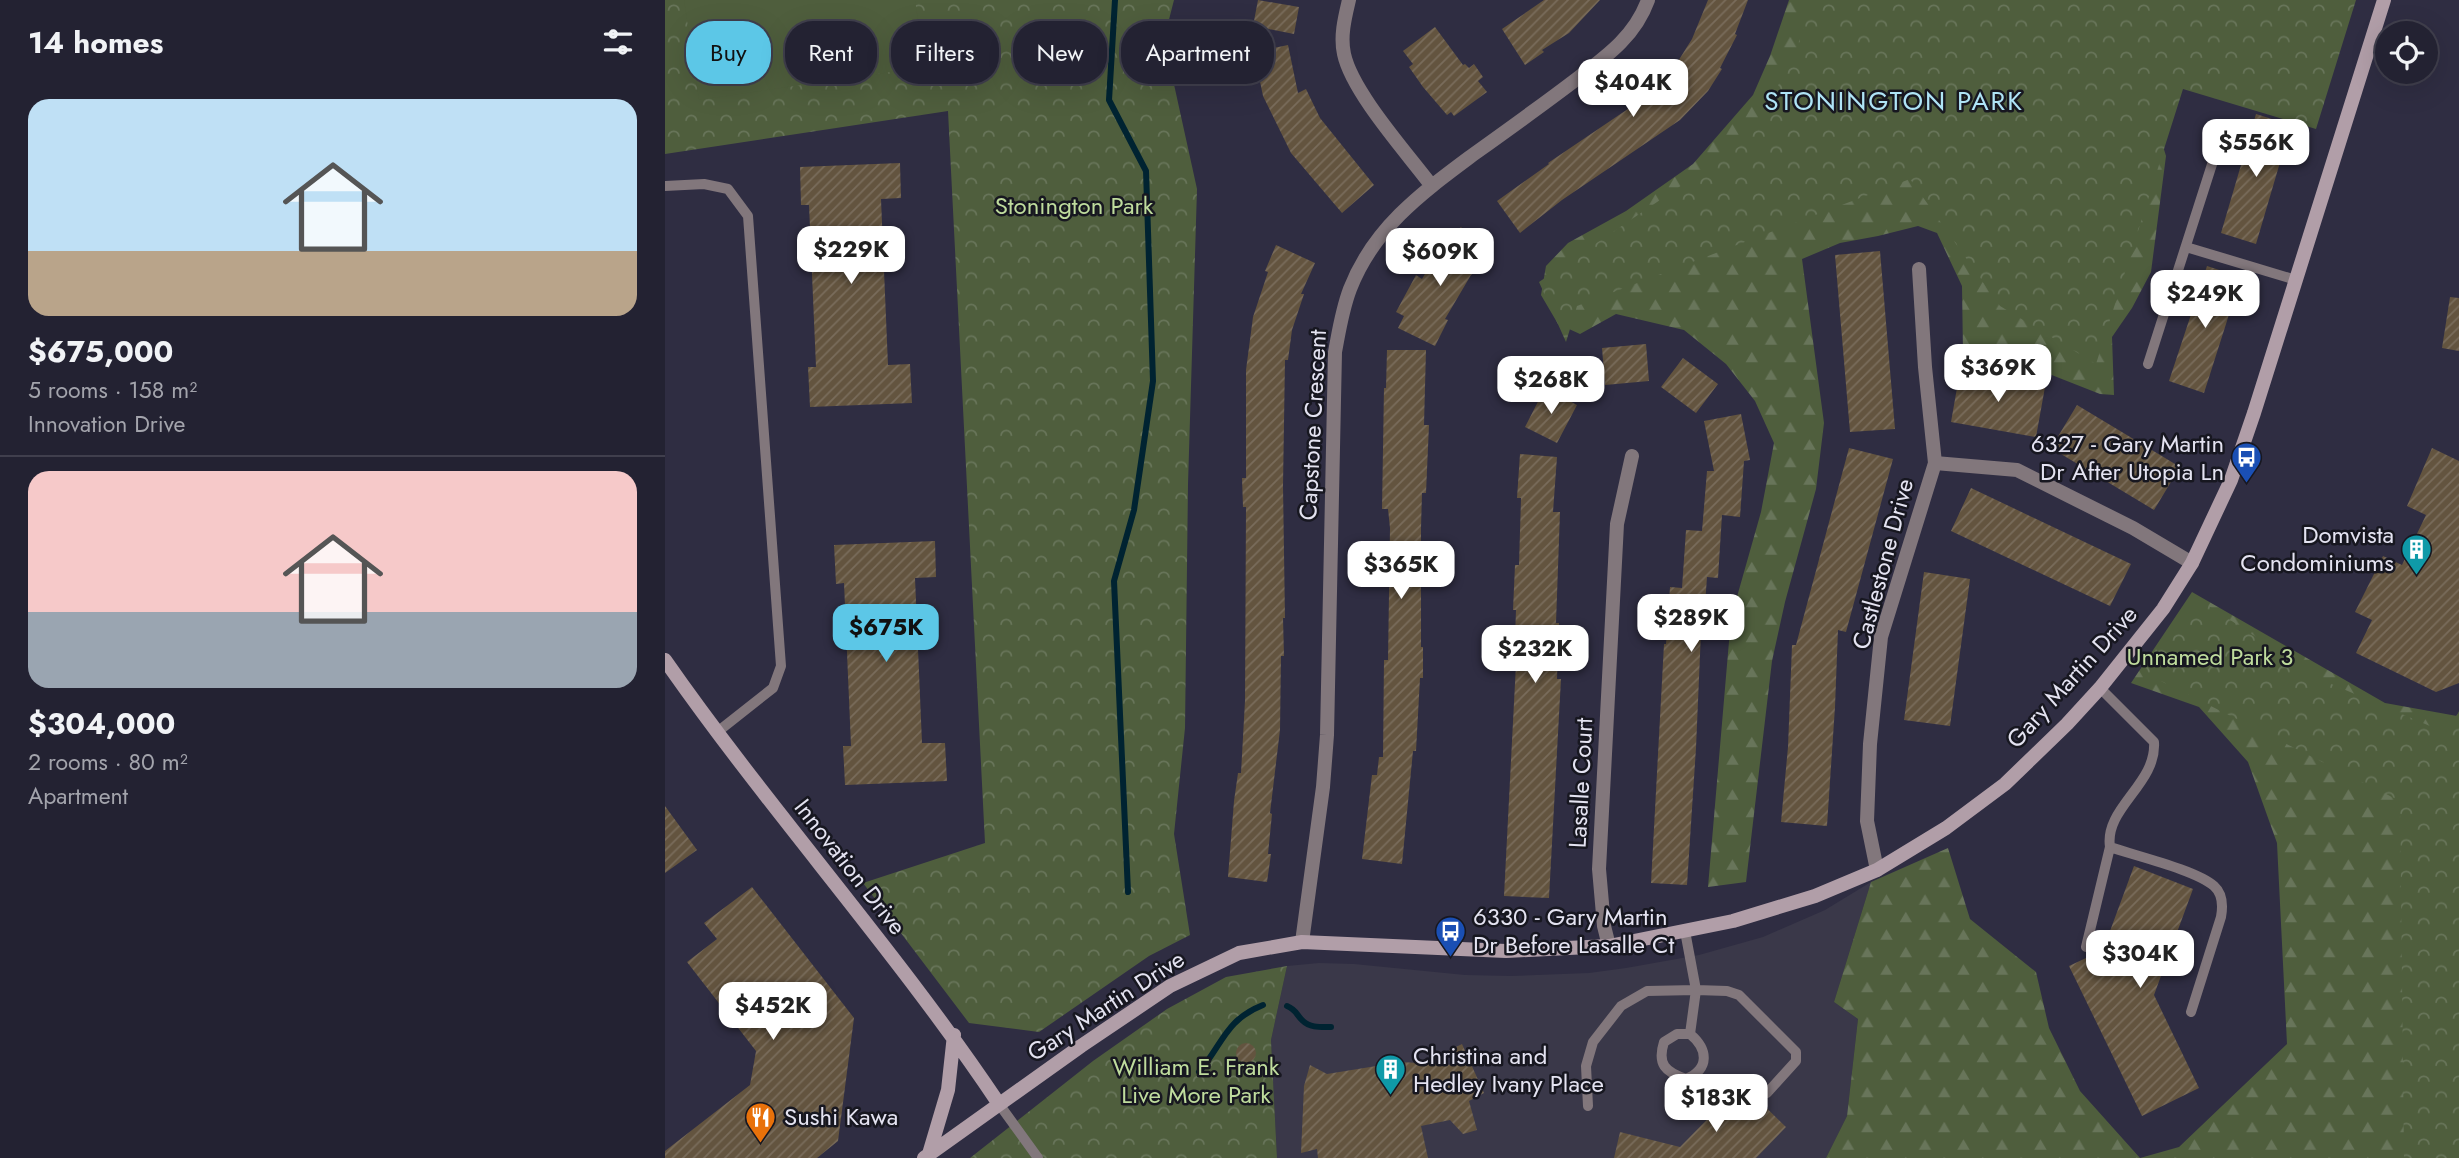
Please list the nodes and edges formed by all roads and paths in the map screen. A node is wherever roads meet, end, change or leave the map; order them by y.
1 (1349, 0) edge
2 (1648, 0) edge
3 (2384, 0) edge
4 (2223, 130) dead end
5 (1431, 185) junction
6 (665, 186) edge
7 (2186, 247) junction
8 (1919, 269) dead end
9 (2296, 280) junction
10 (2148, 364) dead end
11 (1632, 456) dead end
12 (1935, 463) junction
13 (2192, 563) junction
14 (665, 660) edge
15 (2100, 688) junction
16 (716, 733) junction
17 (2110, 847) junction
18 (1877, 870) junction
19 (1685, 931) junction
20 (1302, 942) junction
21 (1609, 946) junction
22 (2086, 947) dead end
23 (1696, 990) junction
24 (2191, 1012) dead end
25 (1690, 1034) junction
26 (954, 1035) junction
27 (1767, 1093) dead end
28 (999, 1104) junction
29 (1588, 1106) dead end
30 (926, 1156) edge
31 (1038, 1158) edge

1 - 5 street
2 - 5 street, Capstone Crescent
3 - 9 street, Gary Martin Drive
4 - 7 lane
5 - 20 street, Capstone Crescent
6 - 16 lane
7 - 9 lane
7 - 10 lane
8 - 12 street, Castlestone Drive
9 - 13 street, Gary Martin Drive
11 - 21 street, Lasalle Court
12 - 13 street
12 - 18 street, Castlestone Drive
13 - 15 street, Gary Martin Drive
14 - 16 street, Innovation Drive
15 - 17 lane
15 - 18 street, Gary Martin Drive
16 - 26 street, Innovation Drive
17 - 22 lane
17 - 24 lane
18 - 19 street, Gary Martin Drive
19 - 21 street, Gary Martin Drive
19 - 23 lane
20 - 21 street, Gary Martin Drive
20 - 28 street, Gary Martin Drive
23 - 25 lane
23 - 27 lane
23 - 29 lane
25 - 25 lane
26 - 28 street, Innovation Drive
26 - 30 street
28 - 30 street, Gary Martin Drive
28 - 31 lane

